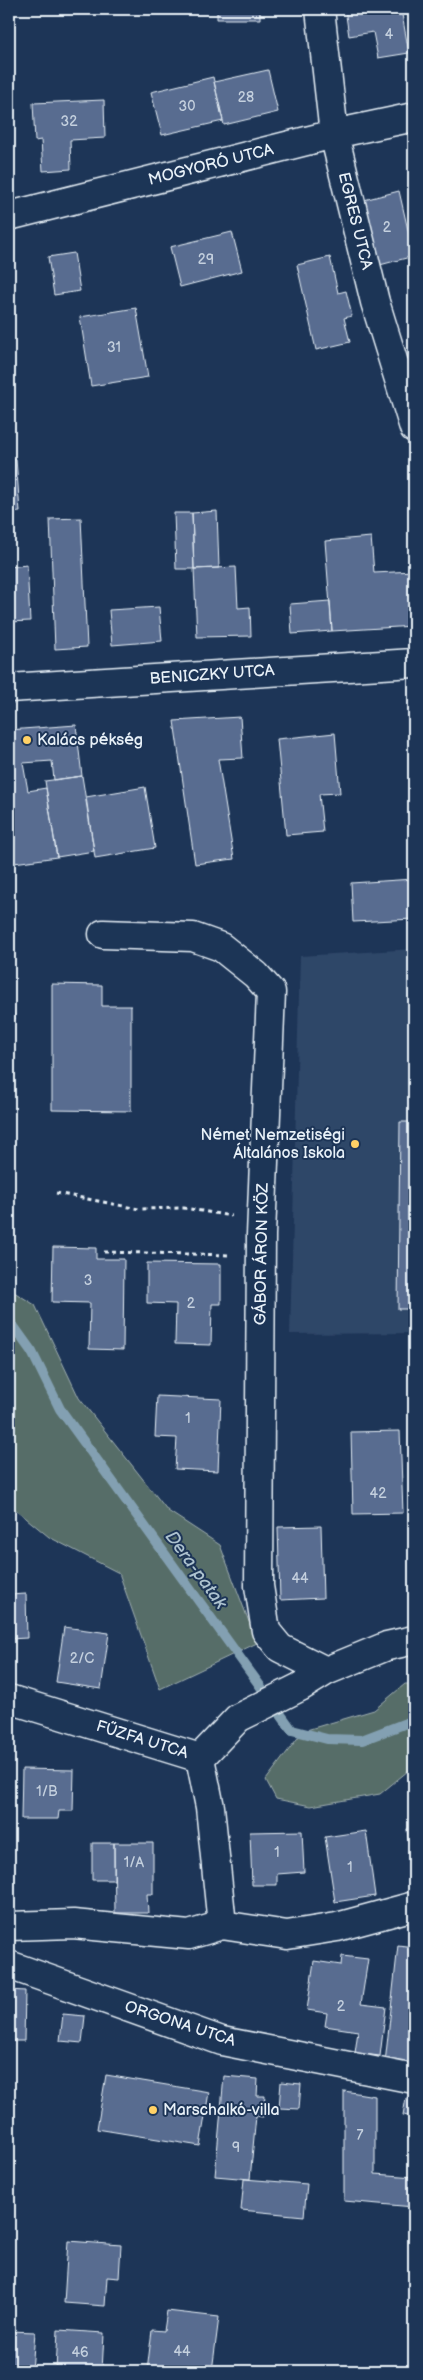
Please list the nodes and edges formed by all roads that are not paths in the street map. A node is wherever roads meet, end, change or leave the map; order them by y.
1 (320, 9) edge
2 (414, 117) edge
3 (334, 134) junction
4 (9, 216) edge
5 (414, 428) edge
6 (414, 663) edge
7 (9, 688) edge
8 (103, 934) dead end
9 (414, 1640) edge
10 (326, 1671) junction
11 (9, 1699) edge
12 (200, 1758) junction
13 (414, 1906) edge
14 (222, 1925) junction
15 (9, 1926) edge
16 (9, 1965) edge
17 (414, 2079) edge

1 - 3 street, EGRES UTCA
2 - 3 street, MOGYORÓ UTCA
3 - 4 street, MOGYORÓ UTCA
3 - 5 street, EGRES UTCA
6 - 7 street, BENICZKY UTCA
8 - 10 street, GÁBOR ÁRON KÖZ
9 - 10 street
10 - 12 street
11 - 12 street, FŰZFA UTCA
12 - 14 street, FŰZFA UTCA
13 - 14 street
14 - 15 street
16 - 17 street, ORGONA UTCA

